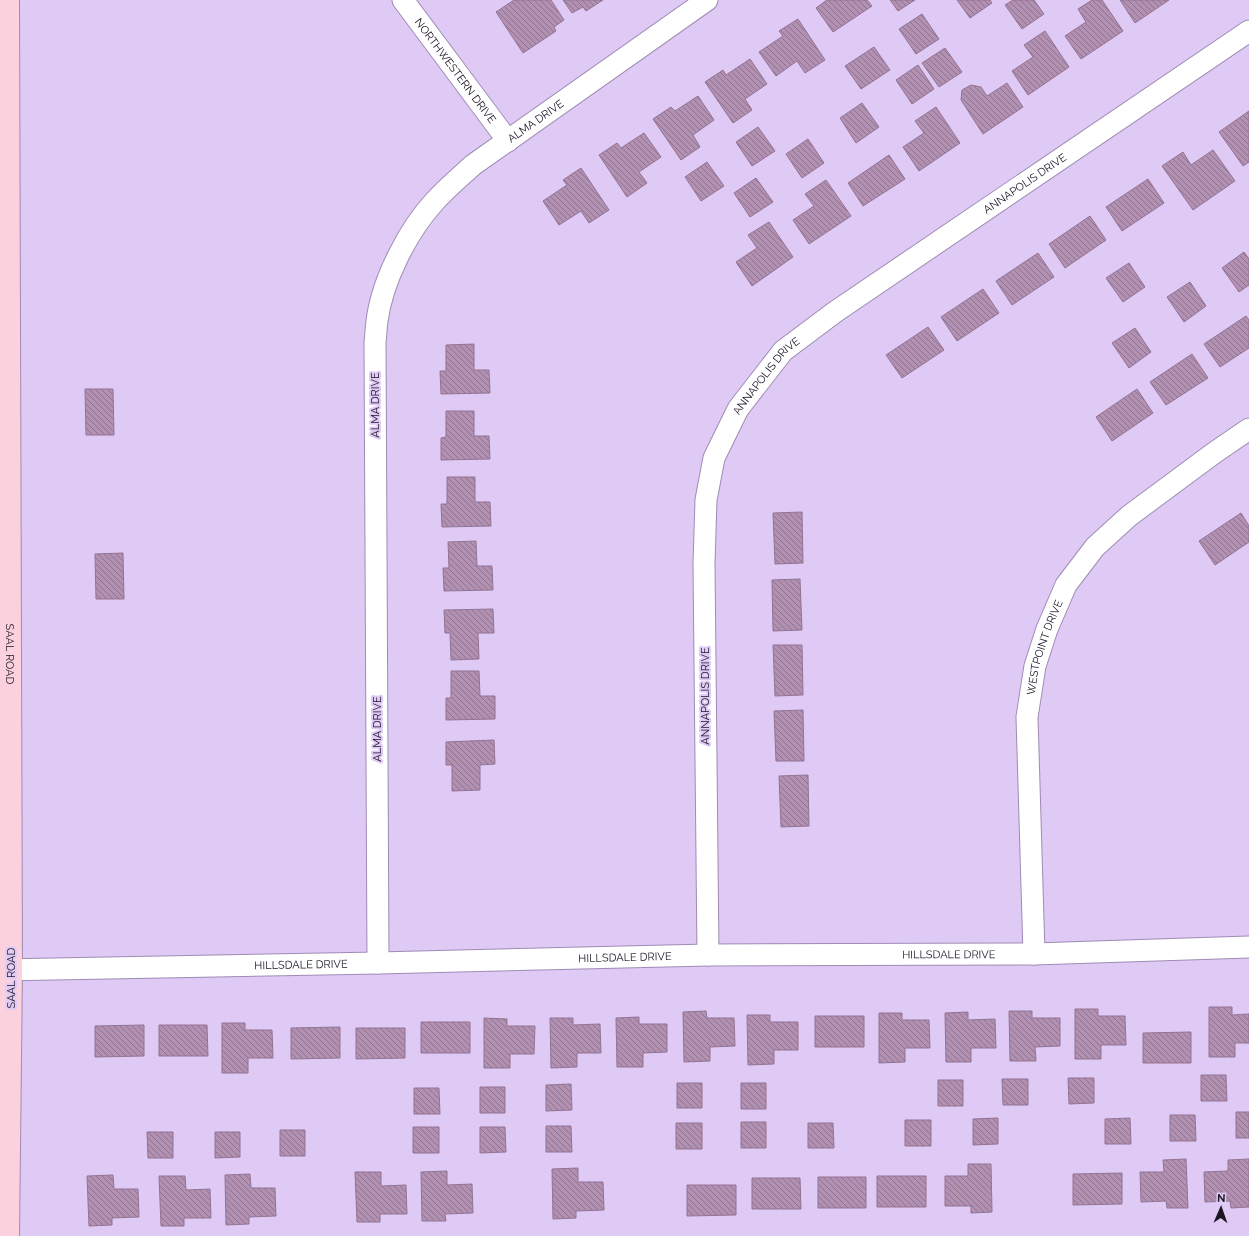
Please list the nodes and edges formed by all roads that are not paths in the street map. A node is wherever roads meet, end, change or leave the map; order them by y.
1 (8, 0) edge
2 (403, 0) edge
3 (707, 0) edge
4 (1249, 31) edge
5 (508, 142) junction
6 (1249, 429) edge
7 (1249, 947) edge
8 (1034, 954) junction
9 (708, 955) junction
10 (378, 963) junction
11 (6, 970) edge
12 (8, 1236) edge

1 - 11 street, SAAL ROAD
2 - 5 street, NORTHWESTERN DRIVE
3 - 5 street, ALMA DRIVE
4 - 9 street, ANNAPOLIS DRIVE
5 - 10 street, ALMA DRIVE
6 - 8 street, WESTPOINT DRIVE
7 - 8 street, HILLSDALE DRIVE
8 - 9 street, HILLSDALE DRIVE
9 - 10 street, HILLSDALE DRIVE
10 - 11 street, HILLSDALE DRIVE
11 - 12 street, SAAL ROAD

